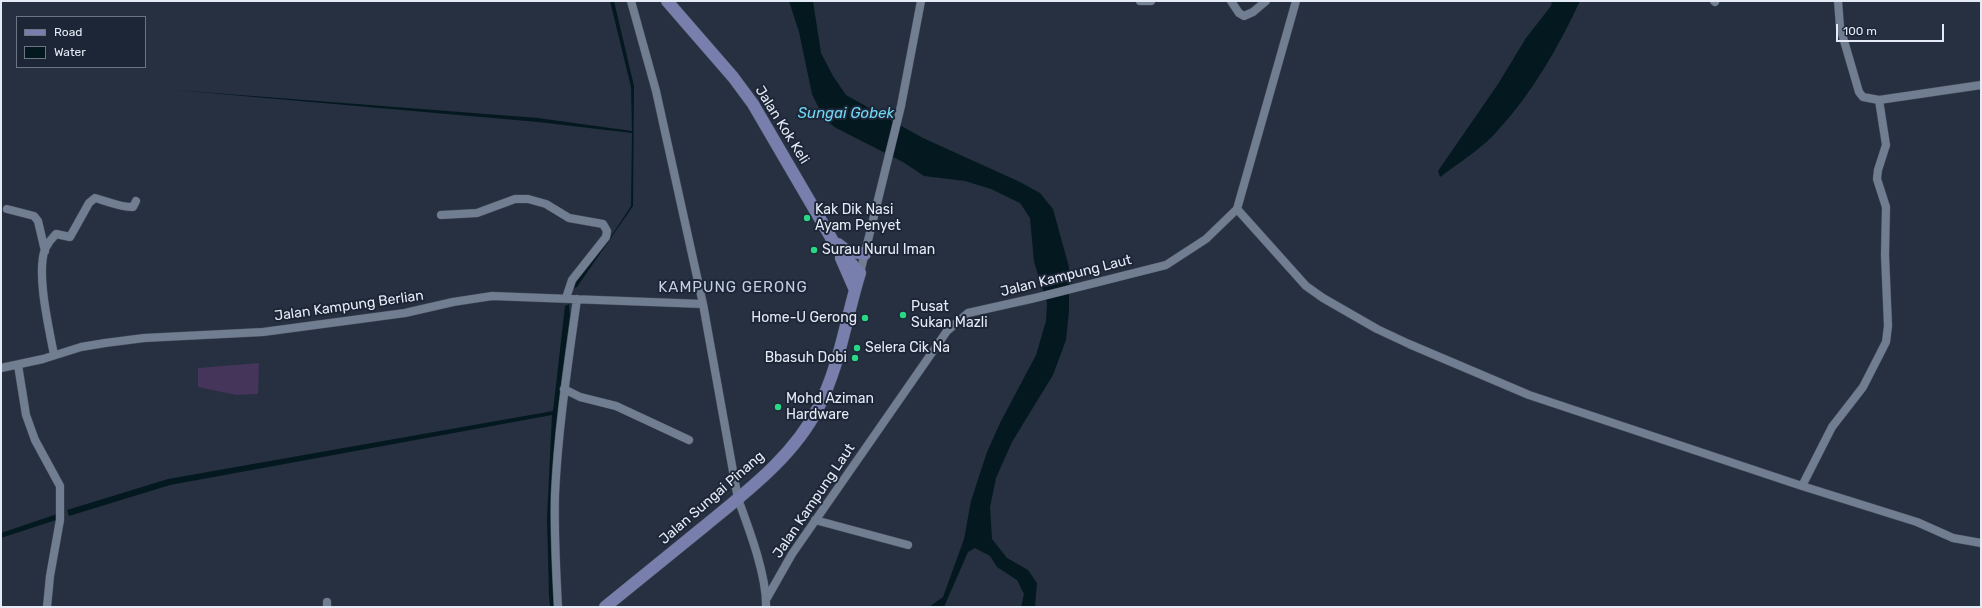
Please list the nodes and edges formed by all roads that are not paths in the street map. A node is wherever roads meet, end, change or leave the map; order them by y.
1 (631, 1) edge
2 (667, 1) edge
3 (921, 1) edge
4 (1140, 1) edge
5 (1151, 1) edge
6 (1231, 1) edge
7 (1266, 1) edge
8 (1296, 1) edge
9 (1838, 1) edge
10 (1981, 85) edge
11 (1879, 100) junction
12 (136, 201) dead end
13 (7, 208) dead end
14 (1237, 209) junction
15 (441, 215) dead end
16 (835, 245) junction
17 (44, 251) junction
18 (865, 254) junction
19 (860, 273) junction
20 (855, 290) junction
21 (566, 298) junction
22 (577, 299) junction
23 (703, 304) junction
24 (54, 355) junction
25 (18, 365) junction
26 (1, 368) edge
27 (564, 389) junction
28 (689, 440) dead end
29 (1802, 486) junction
30 (738, 499) junction
31 (816, 520) junction
32 (1980, 544) edge
33 (908, 545) dead end
34 (767, 598) junction
35 (47, 607) edge
36 (558, 607) edge
37 (605, 607) edge
38 (766, 607) edge

1 - 23 street
2 - 16 street, Jalan Kok Keli
3 - 18 street, Jalan Sungai Pinang
4 - 5 street
6 - 7 street
8 - 14 street
9 - 11 street
10 - 11 street
11 - 29 street
12 - 17 street
13 - 17 street
14 - 29 street
14 - 31 street, Jalan Kampung Laut
15 - 21 street
16 - 18 street
16 - 19 street, Jalan Kok Keli
16 - 20 street
17 - 24 street
18 - 19 street, Jalan Sungai Pinang
19 - 20 street, Jalan Sungai Pinang
20 - 30 street, Jalan Sungai Pinang
21 - 22 street, Jalan Kampung Berlian
21 - 24 street, Jalan Kampung Berlian
22 - 23 street, Jalan Kampung Berlian
22 - 27 street
23 - 30 street
24 - 25 street, Jalan Kampung Berlian
25 - 26 street, Jalan Kampung Berlian
25 - 35 street
27 - 28 street
27 - 36 street
29 - 32 street
30 - 34 street
30 - 37 street, Jalan Sungai Pinang
31 - 33 street
31 - 34 street, Jalan Kampung Laut
34 - 38 street

